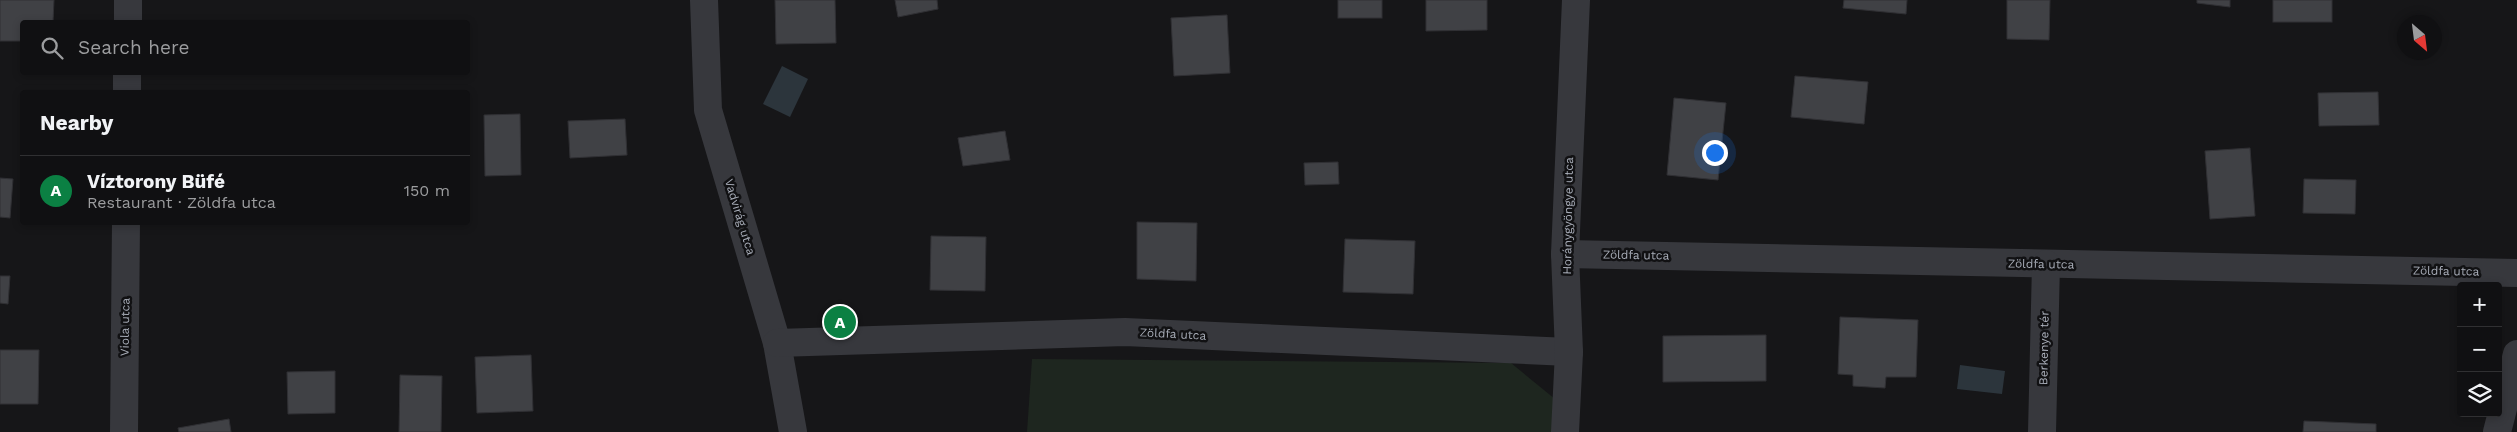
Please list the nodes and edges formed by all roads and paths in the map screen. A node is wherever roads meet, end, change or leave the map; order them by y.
1 (128, 0) edge
2 (704, 0) edge
3 (1576, 0) edge
4 (128, 20) edge
5 (127, 75) edge
6 (127, 90) edge
7 (126, 225) edge
8 (1565, 254) junction
9 (2046, 264) junction
10 (2517, 273) edge
11 (777, 343) junction
12 (1569, 352) junction
13 (2517, 354) edge
14 (124, 432) edge
15 (794, 432) edge
16 (1565, 432) edge
17 (2042, 432) edge
18 (2497, 432) edge

1 - 4 street
2 - 11 street, Vadvirág utca
3 - 8 street, Horánygyöngye utca
5 - 6 street
7 - 14 street, Viola utca
8 - 9 street, Zöldfa utca
8 - 12 street, Horánygyöngye utca
9 - 10 street, Zöldfa utca
9 - 17 street, Berkenye tér
11 - 12 street, Zöldfa utca
11 - 15 street, Vadvirág utca
12 - 16 street, Horánygyöngye utca
13 - 18 street

